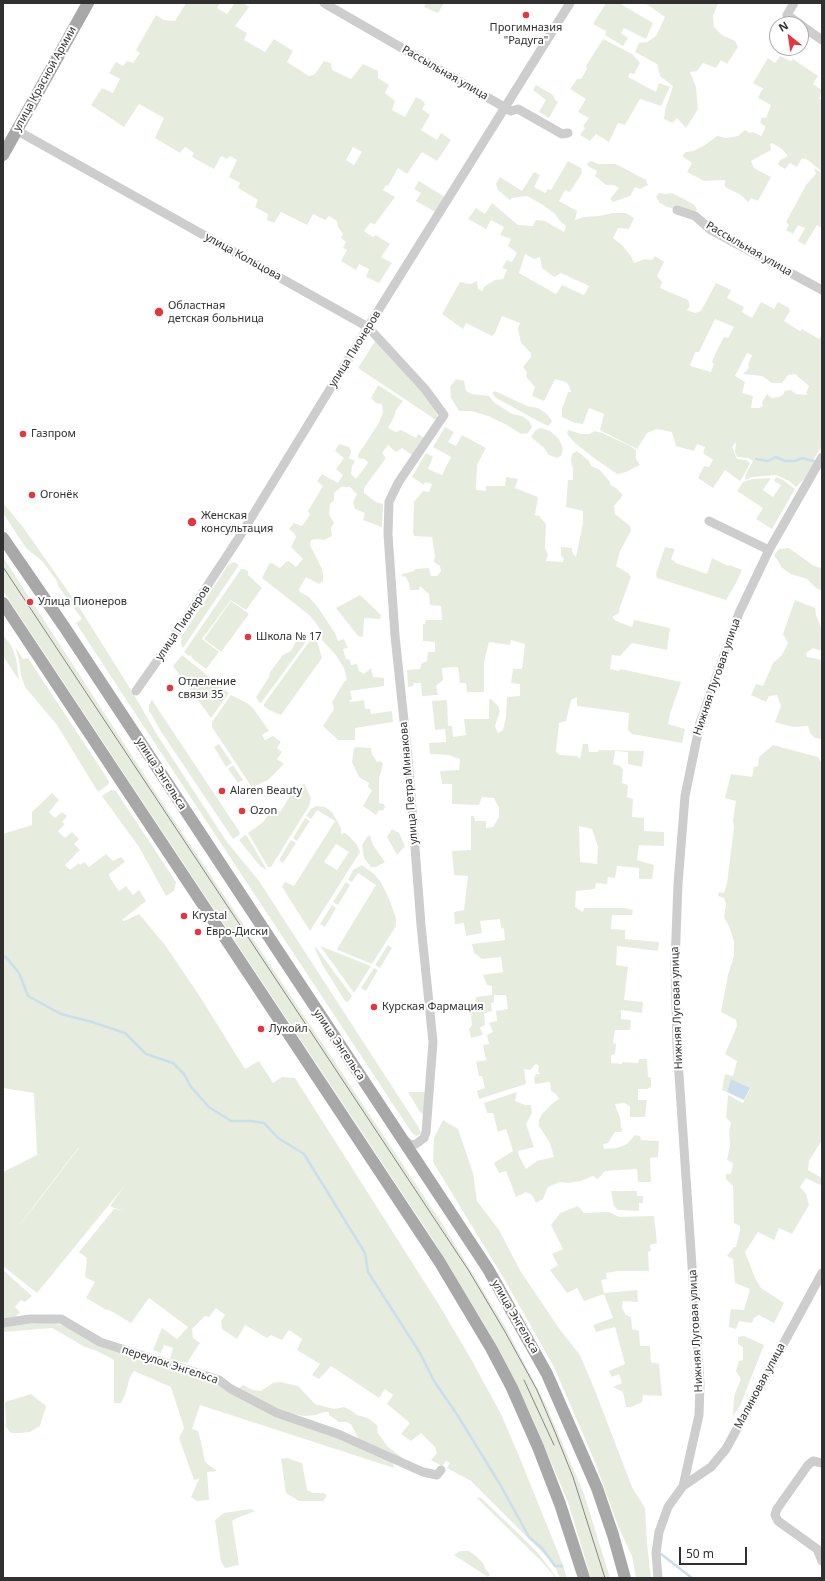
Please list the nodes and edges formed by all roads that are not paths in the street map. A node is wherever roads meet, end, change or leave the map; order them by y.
1 (88, 3) edge
2 (324, 3) edge
3 (570, 3) edge
4 (794, 3) edge
5 (788, 16) edge
6 (809, 31) edge
7 (822, 40) edge
8 (504, 107) junction
9 (16, 130) junction
10 (568, 133) dead end
11 (3, 155) edge
12 (677, 210) dead end
13 (822, 290) edge
14 (368, 327) junction
15 (444, 415) joint
16 (822, 457) edge
17 (709, 521) dead end
18 (3, 538) edge
19 (769, 550) junction
20 (3, 603) edge
21 (136, 691) dead end
22 (401, 1137) junction
23 (822, 1273) edge
24 (3, 1323) edge
25 (822, 1463) edge
26 (441, 1470) dead end
27 (684, 1486) junction
28 (822, 1561) edge
29 (584, 1578) edge
30 (625, 1578) edge
31 (658, 1578) edge

1 - 9 main road, улица Красной Армии
2 - 8 street, Рассыльная улица
3 - 8 street, улица Пионеров
4 - 5 street
6 - 7 street
8 - 10 street, Рассыльная улица
8 - 14 street, улица Пионеров
9 - 11 main road, улица Красной Армии
9 - 14 street, улица Кольцова
12 - 13 street, Рассыльная улица
14 - 15 street, улица Кольцова
14 - 21 street, улица Пионеров
15 - 22 street, улица Петра Минакова
16 - 19 street, Нижняя Луговая улица
17 - 19 street
18 - 22 main road, улица Энгельса
19 - 27 street, Нижняя Луговая улица
20 - 29 main road
22 - 30 main road, улица Энгельса
23 - 27 street, Малиновая улица
24 - 26 street, переулок Энгельса
25 - 28 street
27 - 31 street, Нижняя Луговая улица

